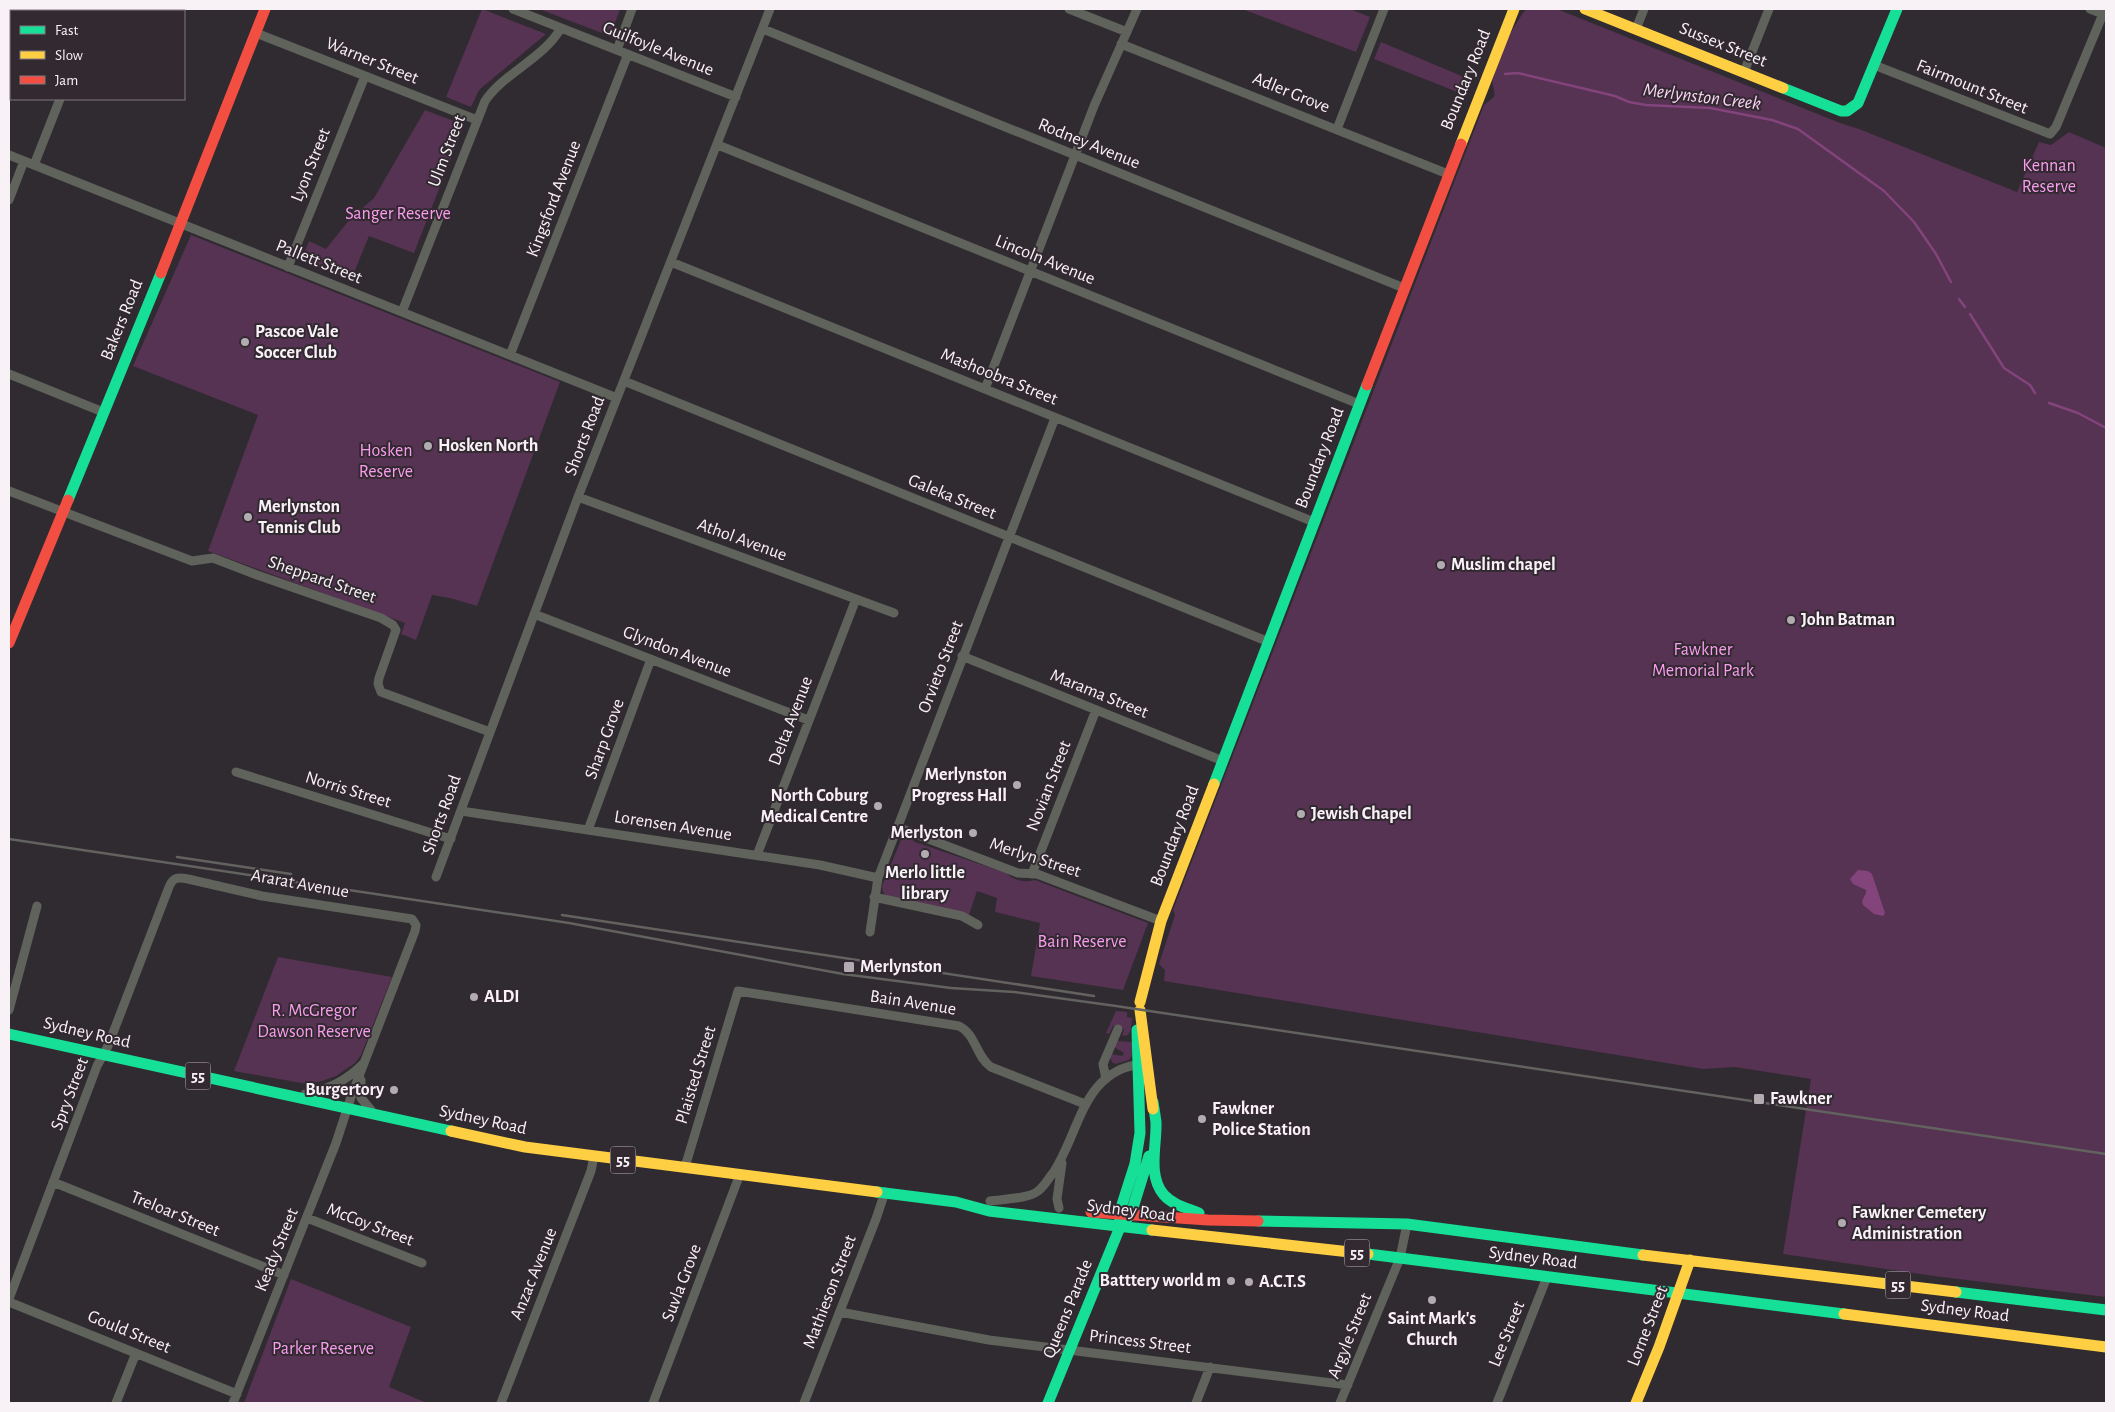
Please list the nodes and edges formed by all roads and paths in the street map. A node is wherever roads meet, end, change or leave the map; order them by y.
1 (265, 9) edge
2 (512, 9) edge
3 (632, 9) edge
4 (770, 9) edge
5 (1069, 9) edge
6 (1137, 9) edge
7 (1384, 9) edge
8 (1514, 9) edge
9 (1585, 9) edge
10 (1644, 9) edge
11 (1769, 9) edge
12 (1897, 9) edge
13 (2090, 9) edge
14 (2104, 11) edge
15 (561, 28) junction
16 (762, 29) junction
17 (1636, 29) junction
18 (1127, 32) junction
19 (256, 33) junction
20 (1121, 44) junction
21 (617, 50) junction
22 (628, 54) junction
23 (1874, 65) junction
24 (1744, 72) junction
25 (365, 76) junction
26 (736, 98) junction
27 (60, 100) edge
28 (477, 120) junction
29 (1337, 129) junction
30 (718, 144) junction
31 (9, 155) edge
32 (1075, 155) junction
33 (24, 161) junction
34 (34, 165) junction
35 (1448, 174) junction
36 (9, 200) edge
37 (180, 223) junction
38 (671, 262) junction
39 (288, 267) junction
40 (1030, 271) junction
41 (1404, 288) junction
42 (402, 312) junction
43 (510, 355) junction
44 (9, 374) edge
45 (624, 381) junction
46 (985, 389) junction
47 (617, 398) junction
48 (1360, 404) junction
49 (103, 412) junction
50 (1055, 418) junction
51 (9, 491) edge
52 (578, 497) junction
53 (63, 513) junction
54 (1314, 522) junction
55 (1008, 537) junction
56 (856, 599) junction
57 (894, 613) dead end
58 (534, 614) junction
59 (14, 620) edge
60 (1269, 642) junction
61 (9, 643) edge
62 (962, 656) junction
63 (651, 658) junction
64 (1096, 710) junction
65 (808, 720) junction
66 (490, 732) junction
67 (1222, 761) junction
68 (236, 772) dead end
69 (461, 811) junction
70 (897, 827) junction
71 (588, 830) junction
72 (450, 839) junction
73 (757, 855) junction
74 (1032, 874) junction
75 (178, 877) joint
76 (436, 877) dead end
77 (878, 878) junction
78 (874, 897) junction
79 (37, 906) dead end
80 (1162, 921) junction
81 (978, 925) dead end
82 (870, 932) dead end
83 (738, 992) joint
84 (9, 1010) edge
85 (1118, 1029) dead end
86 (9, 1034) edge
87 (103, 1055) junction
88 (1106, 1056) junction
89 (363, 1066) junction
90 (1143, 1068) junction
91 (1115, 1073) junction
92 (1106, 1079) junction
93 (292, 1097) junction
94 (1153, 1102) junction
95 (1085, 1104) junction
96 (348, 1109) junction
97 (377, 1115) junction
98 (594, 1156) junction
99 (1063, 1158) junction
100 (685, 1167) junction
101 (740, 1174) junction
102 (53, 1182) junction
103 (885, 1192) junction
104 (990, 1200) junction
105 (956, 1202) junction
106 (1058, 1208) junction
107 (1125, 1214) junction
108 (307, 1218) junction
109 (1224, 1221) junction
110 (1407, 1224) junction
111 (1120, 1227) junction
112 (1400, 1258) junction
113 (1690, 1260) junction
114 (422, 1263) dead end
115 (284, 1276) junction
116 (1547, 1277) junction
117 (1679, 1293) junction
118 (9, 1300) edge
119 (2106, 1310) edge
120 (840, 1312) junction
121 (2106, 1347) edge
122 (1070, 1350) junction
123 (136, 1353) junction
124 (1210, 1367) junction
125 (1348, 1385) junction
126 (237, 1394) junction
127 (116, 1403) edge
128 (233, 1403) edge
129 (500, 1403) edge
130 (653, 1403) edge
131 (804, 1403) edge
132 (1048, 1403) edge
133 (1196, 1403) edge
134 (1340, 1403) edge
135 (1497, 1403) edge
136 (1636, 1403) edge

1 - 19 main road, Bakers Road
2 - 15 street, Guilfoyle Avenue
3 - 21 street
4 - 16 street, Shorts Road
5 - 18 street
6 - 18 street
7 - 29 street
8 - 35 main road, Boundary Road
9 - 17 main road, Sussex Street
10 - 17 street
11 - 24 street
12 - 23 main road
13 - 14 street
14 - 23 street, Fairmount Street
15 - 21 street, Guilfoyle Avenue
15 - 28 street, Ulm Street
16 - 26 street, Shorts Road
16 - 32 street, Rodney Avenue
17 - 24 main road, Sussex Street
18 - 20 street
19 - 25 street, Warner Street
19 - 37 main road, Bakers Road
20 - 29 street, Adler Grove
20 - 32 street
21 - 22 street, Guilfoyle Avenue
22 - 26 street, Guilfoyle Avenue
22 - 43 street, Kingsford Avenue
23 - 24 main road, Sussex Street
25 - 28 street, Warner Street
25 - 39 street, Lyon Street
26 - 30 street, Shorts Road
27 - 34 street
28 - 42 street, Ulm Street
29 - 35 street, Adler Grove
30 - 38 street, Shorts Road
30 - 40 street, Lincoln Avenue
31 - 33 street, Pallett Street
32 - 40 street
32 - 41 street, Rodney Avenue
33 - 34 street, Pallett Street
33 - 36 street
34 - 37 street, Pallett Street
35 - 41 main road, Boundary Road
37 - 39 street, Pallett Street
37 - 49 main road, Bakers Road
38 - 45 street, Shorts Road
38 - 46 street, Mashoobra Street
39 - 42 street, Pallett Street
40 - 46 street
40 - 48 street, Lincoln Avenue
41 - 48 main road, Boundary Road
42 - 43 street, Pallett Street
43 - 47 street, Pallett Street
44 - 49 street
45 - 47 street, Shorts Road
45 - 55 street, Galeka Street
46 - 50 street, Mashoobra Street
47 - 52 street, Shorts Road
48 - 54 main road, Boundary Road
49 - 53 main road, Bakers Road
50 - 54 street, Mashoobra Street
50 - 55 street, Orvieto Street
51 - 53 street
52 - 56 street, Athol Avenue
52 - 58 street, Shorts Road
53 - 59 main road, Bakers Road
53 - 66 street, Sheppard Street
54 - 60 main road, Boundary Road
55 - 60 street, Galeka Street
55 - 62 street, Orvieto Street
56 - 57 street, Athol Avenue
56 - 65 street, Delta Avenue
58 - 63 street, Glyndon Avenue
58 - 66 street, Shorts Road
59 - 61 main road, Bakers Road
60 - 67 main road, Boundary Road
62 - 64 street, Marama Street
62 - 70 street, Orvieto Street
63 - 65 street, Glyndon Avenue
63 - 71 street, Sharp Grove
64 - 67 street, Marama Street
64 - 74 street, Novian Street
65 - 73 street, Delta Avenue
66 - 69 street, Shorts Road
67 - 80 main road, Boundary Road
68 - 72 street, Norris Street
69 - 71 street, Lorensen Avenue
69 - 72 street, Shorts Road
70 - 74 street, Merlyn Street
70 - 77 street, Orvieto Street
71 - 73 street, Lorensen Avenue
72 - 76 street, Shorts Road
73 - 77 street, Lorensen Avenue
74 - 80 street, Merlyn Street
75 - 87 street, Spry Street
75 - 89 street, Ararat Avenue
77 - 78 street, Orvieto Street
78 - 81 street
78 - 82 street, Orvieto Street
79 - 84 street
80 - 90 main road, Boundary Road
83 - 95 street, Bain Avenue
83 - 100 street, Plaisted Street
85 - 88 street
86 - 87 main road, Sydney Road / 55
87 - 93 main road, Sydney Road / 55
87 - 102 street, Spry Street
88 - 91 street
88 - 92 street
89 - 93 street
89 - 96 street
89 - 97 street
90 - 91 street
90 - 94 main road, Boundary Road
90 - 107 main road, Boundary Road
91 - 92 street
92 - 95 street
93 - 96 main road, Sydney Road / 55
94 - 107 main road, Boundary Road
94 - 109 main road
95 - 99 street
96 - 97 main road, Sydney Road / 55
96 - 108 street, Keady Street
97 - 98 main road, Sydney Road / 55
98 - 100 main road, Sydney Road / 55
98 - 129 street, Anzac Avenue
99 - 104 street
99 - 106 street
100 - 101 main road, Sydney Road / 55
101 - 103 main road, Sydney Road / 55
101 - 130 street, Suvla Grove
102 - 115 street, Treloar Street
102 - 118 street, Spry Street
103 - 105 main road, Sydney Road / 55
103 - 120 street, Mathieson Street
104 - 105 main road, Sydney Road / 55
104 - 106 main road, Sydney Road / 55
105 - 111 main road, Sydney Road / 55
106 - 107 main road, Sydney Road / 55
107 - 109 main road, Sydney Road / 55
107 - 111 main road, Boundary Road
108 - 114 street, McCoy Street
108 - 115 street, Keady Street
109 - 110 main road, Sydney Road / 55
110 - 112 street, Argyle Street
110 - 113 main road, Sydney Road / 55
111 - 112 main road, Sydney Road / 55
111 - 122 main road, Queens Parade
112 - 116 main road, Sydney Road / 55
112 - 125 street, Argyle Street
113 - 117 main road, Lorne Street
113 - 119 main road, Sydney Road / 55
115 - 126 street, Keady Street
116 - 117 main road, Sydney Road / 55
116 - 135 street, Lee Street
117 - 121 main road, Sydney Road / 55
117 - 136 main road, Lorne Street
118 - 123 street, Gould Street
120 - 122 street, Princess Street
120 - 131 street, Mathieson Street
122 - 124 street, Princess Street
122 - 132 main road, Queens Parade
123 - 126 street, Gould Street
123 - 127 street
124 - 125 street, Princess Street
124 - 133 street
125 - 134 street, Argyle Street
126 - 128 street, Keady Street

